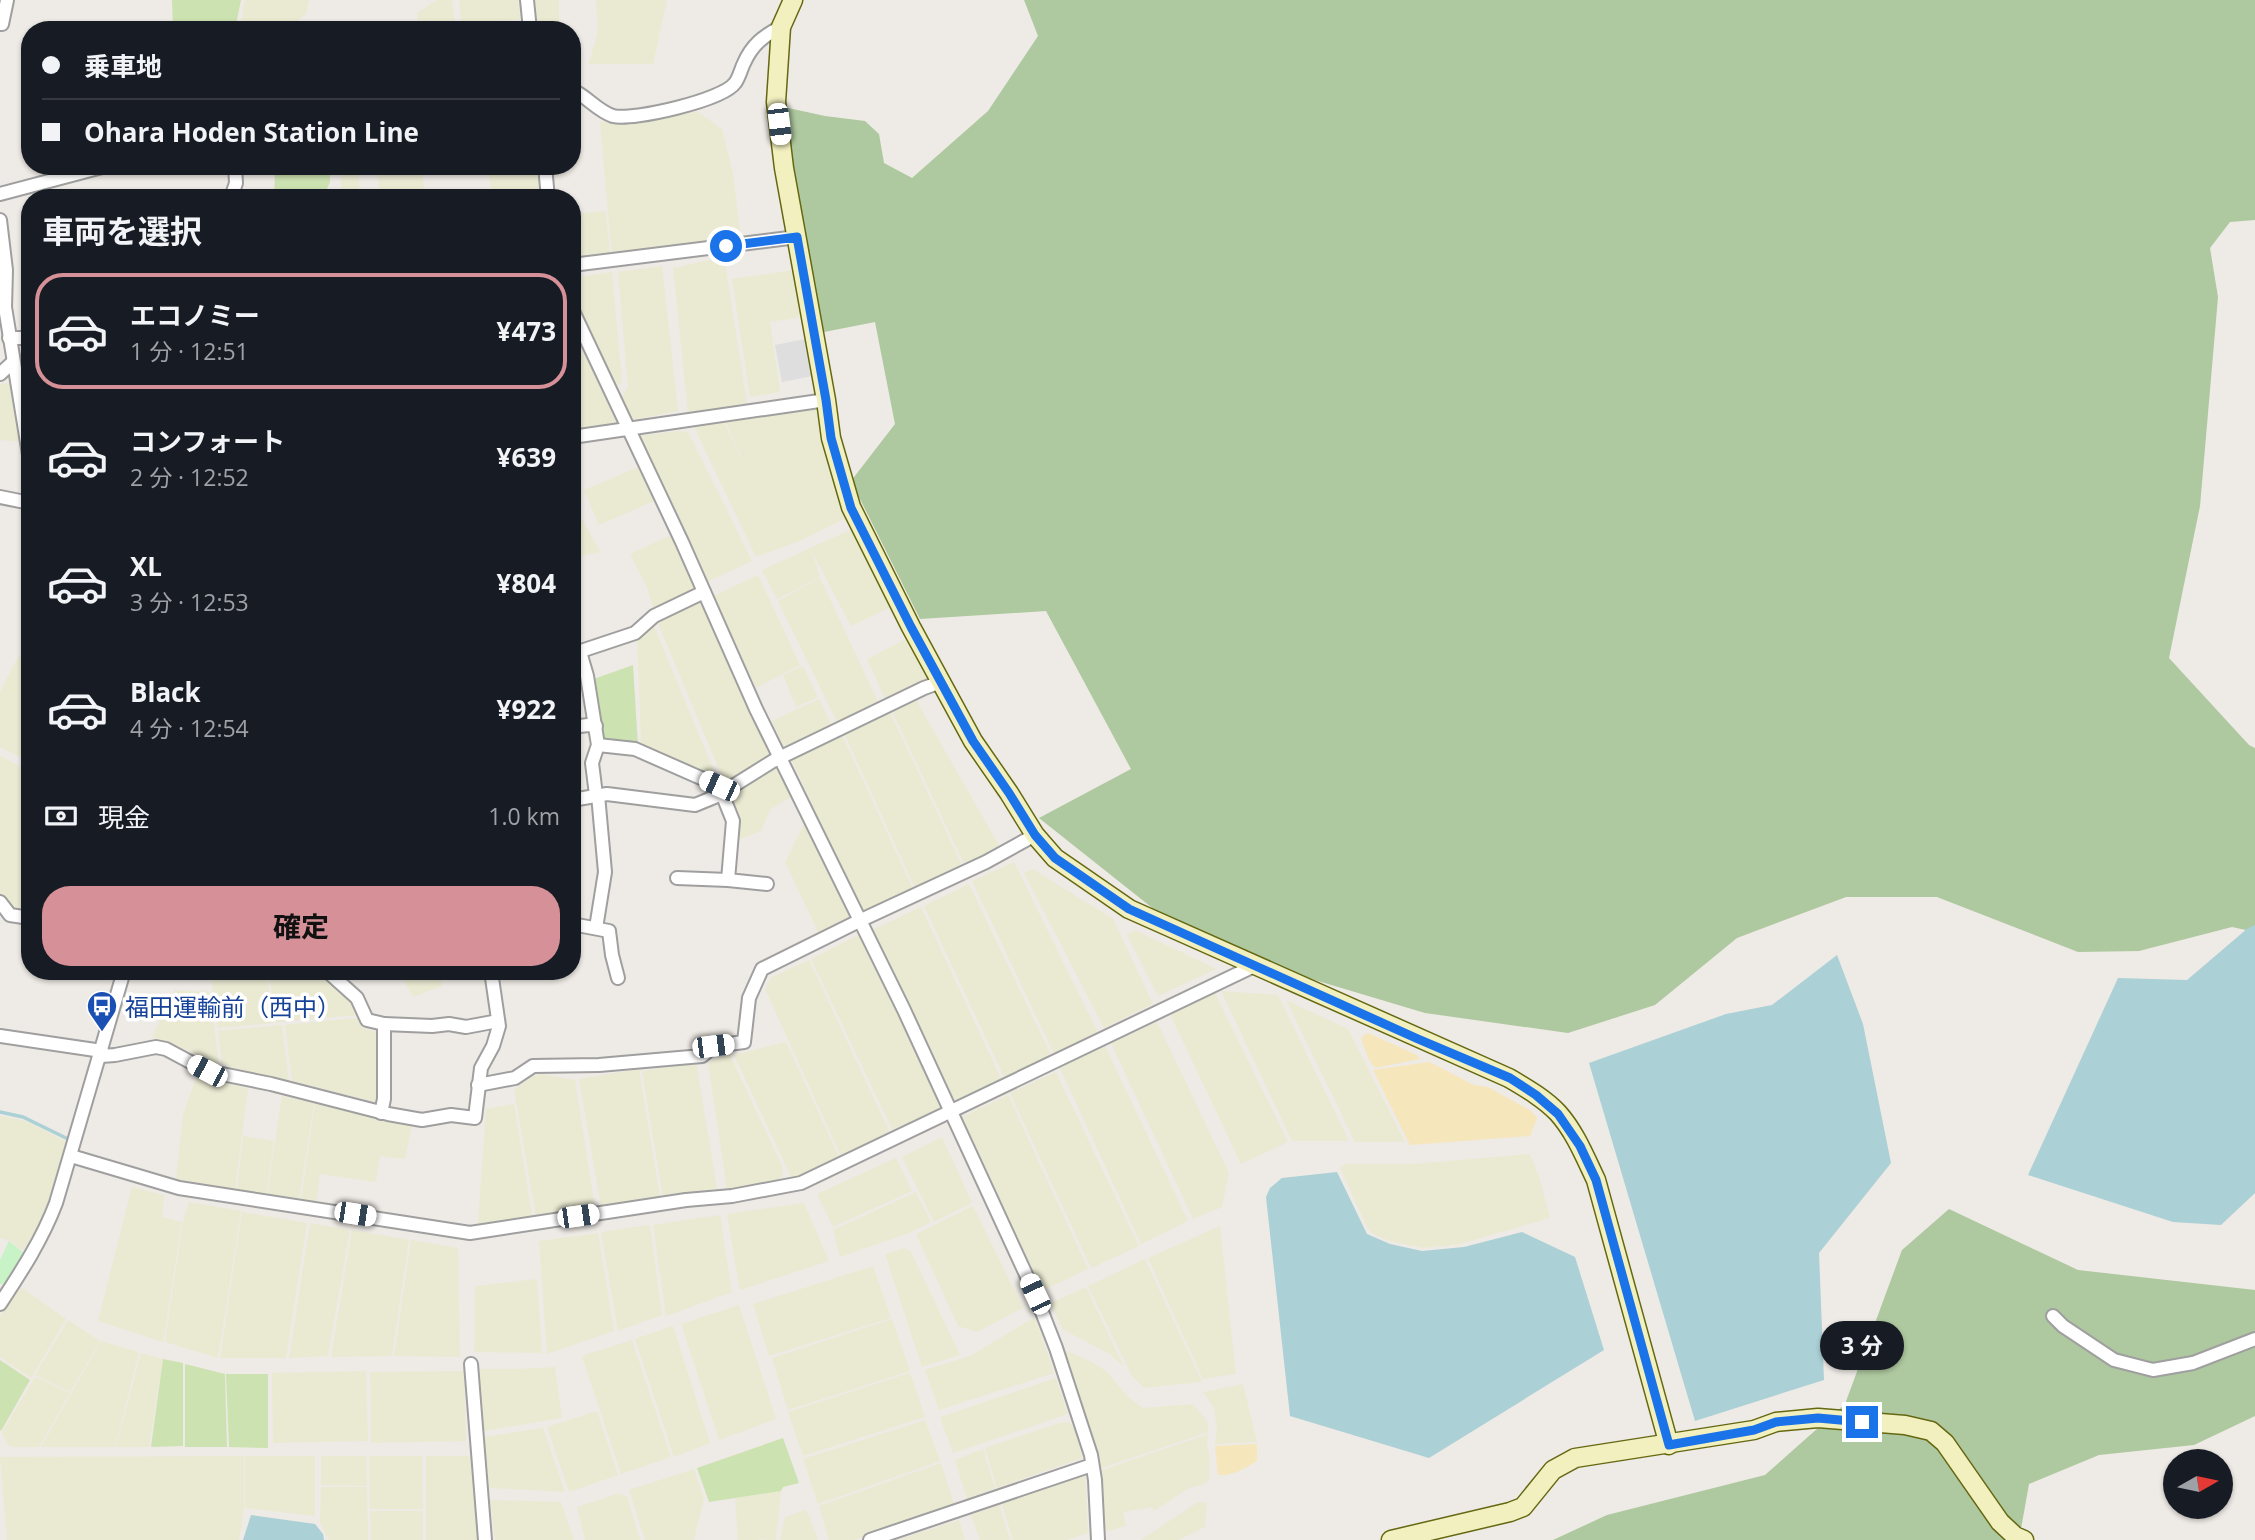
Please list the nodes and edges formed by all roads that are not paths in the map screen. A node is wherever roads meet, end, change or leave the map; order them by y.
1 (7, 0) edge
2 (527, 0) edge
3 (793, 0) edge
4 (529, 21) edge
5 (0, 24) edge
6 (781, 27) junction
7 (581, 96) edge
8 (72, 175) edge
9 (0, 194) edge
10 (0, 220) edge
11 (797, 237) junction
12 (581, 264) edge
13 (581, 328) edge
14 (9, 338) junction
15 (21, 338) edge
16 (13, 362) junction
17 (0, 373) edge
18 (826, 400) junction
19 (21, 409) edge
20 (629, 429) junction
21 (581, 436) edge
22 (0, 497) edge
23 (21, 501) edge
24 (704, 592) junction
25 (581, 651) edge
26 (581, 663) edge
27 (941, 682) junction
28 (596, 726) junction
29 (581, 727) edge
30 (598, 745) junction
31 (782, 757) junction
32 (722, 793) junction
33 (597, 795) junction
34 (581, 798) edge
35 (1035, 835) junction
36 (677, 878) dead end
37 (728, 880) junction
38 (767, 884) dead end
39 (0, 902) edge
40 (21, 917) edge
41 (859, 921) junction
42 (581, 926) edge
43 (596, 928) junction
44 (1256, 965) junction
45 (618, 978) dead end
46 (122, 980) edge
47 (337, 980) edge
48 (492, 980) edge
49 (498, 1021) junction
50 (384, 1024) junction
51 (0, 1036) edge
52 (102, 1054) junction
53 (478, 1085) junction
54 (951, 1112) junction
55 (381, 1113) junction
56 (71, 1156) junction
57 (1, 1300) edge
58 (2053, 1316) dead end
59 (2255, 1339) edge
60 (471, 1364) dead end
61 (1669, 1445) junction
62 (1092, 1465) junction
63 (2018, 1539) edge
64 (485, 1540) edge
65 (870, 1540) edge
66 (1098, 1540) edge
67 (1391, 1540) edge

1 - 5 street
2 - 4 street
3 - 6 street
6 - 7 street
6 - 11 street
8 - 9 street
10 - 14 street
11 - 12 street
11 - 18 street
13 - 20 street
14 - 15 street
14 - 16 street
16 - 17 street
16 - 19 street
18 - 20 street
18 - 27 street
20 - 21 street
20 - 24 street
22 - 23 street
24 - 25 street
24 - 31 street
26 - 28 street
27 - 31 street
27 - 35 street
28 - 29 street
28 - 30 street
30 - 32 street
30 - 33 street
31 - 32 street
31 - 41 street
32 - 33 street
32 - 37 street
33 - 34 street
33 - 43 street
35 - 41 street
35 - 44 street
36 - 37 street
37 - 38 street
39 - 40 street
41 - 53 street
41 - 54 street
42 - 43 street
43 - 45 street
44 - 54 street
44 - 61 street
46 - 52 street
47 - 50 street
48 - 49 street
49 - 50 street
49 - 53 street
50 - 55 street
51 - 52 street
52 - 55 street
52 - 56 street
53 - 55 street
54 - 56 street
54 - 62 street
56 - 57 street
58 - 59 street
60 - 64 street
61 - 63 street
61 - 67 street
62 - 65 street
62 - 66 street

